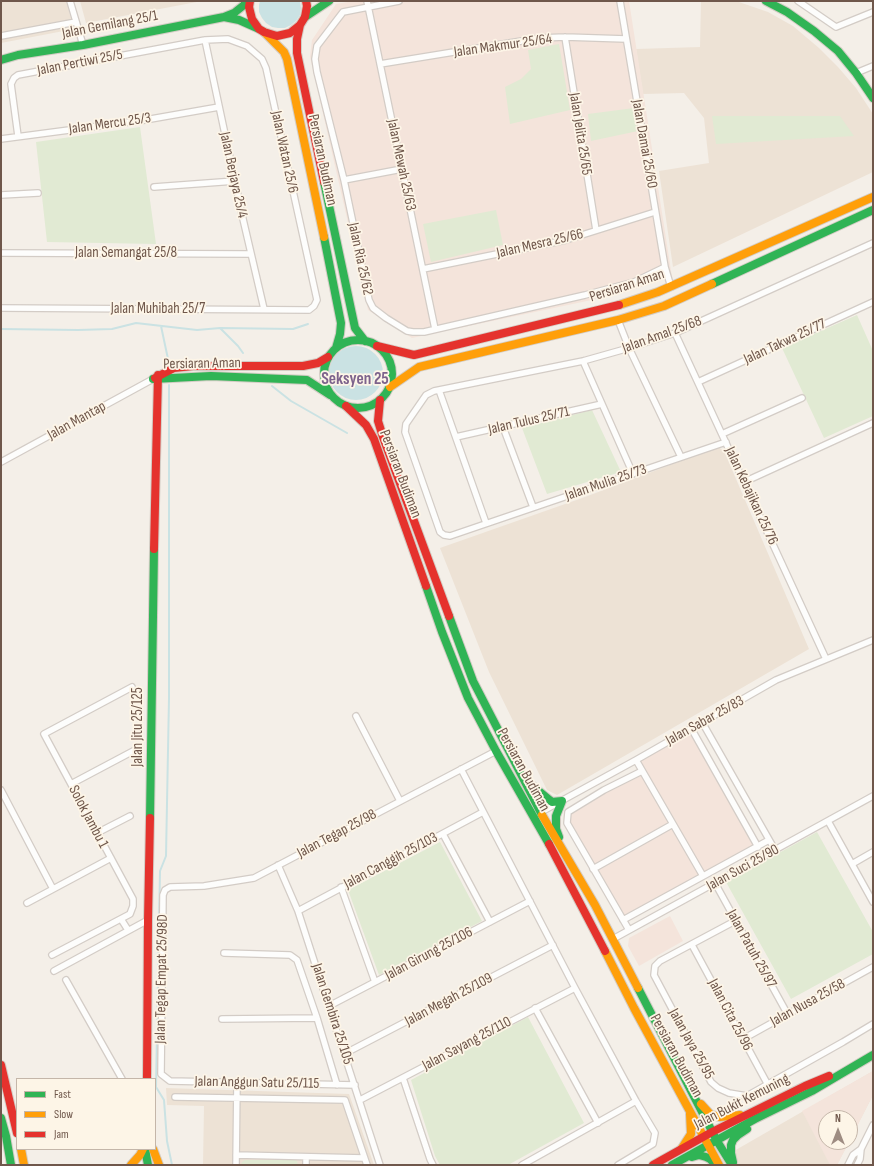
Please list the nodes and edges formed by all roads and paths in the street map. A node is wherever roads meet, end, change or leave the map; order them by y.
1 (70, 1) edge
2 (247, 1) edge
3 (250, 1) edge
4 (306, 1) edge
5 (329, 1) edge
6 (400, 1) edge
7 (620, 1) edge
8 (766, 1) edge
9 (798, 1) edge
10 (368, 4) edge
11 (873, 12) edge
12 (224, 17) junction
13 (305, 17) junction
14 (76, 22) junction
15 (300, 25) junction
16 (262, 31) junction
17 (1, 36) edge
18 (565, 37) junction
19 (626, 39) junction
20 (205, 40) junction
21 (83, 45) junction
22 (1, 60) edge
23 (380, 64) junction
24 (873, 66) edge
25 (856, 73) junction
26 (873, 98) edge
27 (219, 107) junction
28 (18, 136) junction
29 (1, 139) edge
30 (402, 169) junction
31 (344, 180) junction
32 (235, 181) junction
33 (154, 187) dead end
34 (38, 193) dead end
35 (1, 195) edge
36 (873, 197) edge
37 (863, 202) junction
38 (873, 203) edge
39 (872, 210) edge
40 (655, 212) junction
41 (596, 230) junction
42 (873, 243) edge
43 (1, 253) edge
44 (250, 254) junction
45 (665, 267) junction
46 (423, 269) junction
47 (671, 286) junction
48 (873, 302) edge
49 (314, 306) joint
50 (1, 308) edge
51 (264, 309) junction
52 (618, 320) junction
53 (435, 329) junction
54 (675, 333) junction
55 (365, 341) junction
56 (377, 346) junction
57 (336, 348) junction
58 (629, 348) junction
59 (328, 357) junction
60 (582, 361) junction
61 (157, 378) junction
62 (698, 382) junction
63 (390, 387) junction
64 (439, 390) junction
65 (332, 397) junction
66 (802, 398) dead end
67 (380, 400) junction
68 (602, 404) junction
69 (346, 406) junction
70 (873, 423) edge
71 (503, 427) junction
72 (722, 434) junction
73 (456, 437) junction
74 (726, 442) junction
75 (681, 457) junction
76 (1, 462) edge
77 (633, 474) junction
78 (744, 482) junction
79 (533, 507) junction
80 (486, 523) junction
81 (873, 640) edge
82 (826, 659) junction
83 (473, 682) junction
84 (132, 687) dead end
85 (356, 716) dead end
86 (702, 722) junction
87 (691, 728) junction
88 (137, 749) dead end
89 (496, 751) junction
90 (636, 760) junction
91 (460, 769) junction
92 (642, 771) junction
93 (522, 776) junction
94 (71, 784) junction
95 (1, 790) edge
96 (873, 796) edge
97 (400, 801) junction
98 (562, 801) junction
99 (483, 812) junction
100 (541, 812) junction
101 (130, 816) dead end
102 (828, 821) junction
103 (672, 824) junction
104 (98, 833) junction
105 (443, 834) junction
106 (770, 840) junction
107 (758, 847) junction
108 (562, 849) junction
109 (775, 850) junction
110 (873, 852) edge
111 (111, 858) junction
112 (560, 863) junction
113 (852, 864) junction
114 (278, 865) junction
115 (593, 869) junction
116 (703, 876) junction
117 (715, 883) junction
118 (170, 888) joint
119 (341, 888) junction
120 (53, 889) junction
121 (530, 901) junction
122 (873, 902) edge
123 (27, 903) dead end
124 (298, 910) junction
125 (121, 918) junction
126 (148, 920) junction
127 (623, 920) junction
128 (736, 921) junction
129 (490, 922) junction
130 (128, 930) junction
131 (629, 930) junction
132 (613, 939) junction
133 (553, 945) junction
134 (692, 945) junction
135 (224, 954) dead end
136 (52, 955) dead end
137 (873, 967) edge
138 (54, 971) dead end
139 (66, 980) dead end
140 (375, 982) junction
141 (575, 988) junction
142 (643, 1000) junction
143 (329, 1006) junction
144 (536, 1008) junction
145 (634, 1008) junction
146 (788, 1014) junction
147 (317, 1018) junction
148 (222, 1019) dead end
149 (873, 1024) edge
150 (743, 1039) junction
151 (344, 1054) junction
152 (873, 1055) edge
153 (1, 1065) edge
154 (847, 1070) junction
155 (161, 1074) joint
156 (121, 1078) edge
157 (147, 1078) edge
158 (403, 1078) junction
159 (237, 1082) junction
160 (337, 1085) junction
161 (355, 1085) junction
162 (768, 1085) junction
163 (175, 1097) dead end
164 (237, 1098) junction
165 (694, 1098) junction
166 (360, 1100) junction
167 (636, 1101) junction
168 (759, 1108) junction
169 (690, 1110) junction
170 (1, 1118) edge
171 (755, 1119) junction
172 (598, 1123) junction
173 (873, 1125) edge
174 (16, 1129) edge
175 (712, 1132) junction
176 (704, 1137) junction
177 (717, 1141) junction
178 (708, 1146) junction
179 (682, 1149) junction
180 (861, 1149) junction
181 (21, 1150) edge
182 (143, 1150) edge
183 (144, 1150) edge
184 (153, 1150) edge
185 (236, 1156) junction
186 (306, 1157) junction
187 (364, 1158) junction
188 (686, 1158) junction
189 (11, 1165) edge
190 (24, 1165) edge
191 (131, 1165) edge
192 (148, 1165) edge
193 (159, 1165) edge
194 (236, 1165) edge
195 (306, 1165) edge
196 (367, 1165) edge
197 (380, 1165) edge
198 (433, 1165) edge
199 (522, 1165) edge
200 (618, 1165) edge
201 (653, 1165) edge
202 (672, 1165) edge
203 (716, 1165) edge
204 (719, 1165) edge
205 (733, 1165) edge
206 (848, 1165) edge
207 (857, 1165) edge

1 - 14 street
2 - 12 main road, Jalan Gemilang 25/1
3 - 16 main road
4 - 13 main road
5 - 13 main road
6 - 10 street, Jalan Ria 25/62
7 - 19 street, Jalan Damai 25/60
8 - 25 main road
9 - 11 street
10 - 23 street, Jalan Mewah 25/63
10 - 31 street, Jalan Ria 25/62
12 - 16 main road, Jalan Gemilang 25/1
12 - 21 main road, Jalan Gemilang 25/1
13 - 15 main road
14 - 17 street
14 - 21 street
15 - 16 main road
15 - 55 main road, Persiaran Budiman
16 - 57 main road, Persiaran Budiman
18 - 19 street, Jalan Makmur 25/64
18 - 23 street, Jalan Makmur 25/64
18 - 41 street, Jalan Jelita 25/65
19 - 40 street, Jalan Damai 25/60
20 - 27 street, Jalan Berjaya 25/4
20 - 28 street, Jalan Pertiwi 25/5
20 - 49 street, Jalan Watan 25/6
21 - 22 main road, Jalan Gemilang 25/1
23 - 30 street, Jalan Mewah 25/63
24 - 25 street
25 - 26 main road
27 - 28 street, Jalan Mercu 25/3
27 - 32 street, Jalan Berjaya 25/4
28 - 29 street, Jalan Mercu 25/3
30 - 31 street
30 - 46 street, Jalan Mewah 25/63
31 - 53 street, Jalan Ria 25/62
32 - 33 street
32 - 44 street, Jalan Berjaya 25/4
34 - 35 street
36 - 37 main road, Persiaran Aman
37 - 38 main road
37 - 47 main road, Persiaran Aman
39 - 52 main road, Persiaran Aman
40 - 41 street, Jalan Mesra 25/66
40 - 45 street, Jalan Damai 25/60
41 - 46 street, Jalan Mesra 25/66
42 - 54 street, Jalan Amal 25/68
43 - 44 street, Jalan Semangat 25/8
44 - 51 street, Jalan Berjaya 25/4
45 - 47 street, Jalan Damai 25/60
45 - 53 street, Jalan Ria 25/62
46 - 53 street, Jalan Mewah 25/63
47 - 56 main road, Persiaran Aman
48 - 62 street, Jalan Takwa 25/77
49 - 51 street, Jalan Muhibah 25/7
50 - 51 street, Jalan Muhibah 25/7
52 - 58 street
52 - 63 main road, Persiaran Aman
54 - 58 street, Jalan Amal 25/68
54 - 62 street, Jalan Kebajikan 25/76
55 - 56 main road
55 - 57 main road
56 - 63 main road
57 - 59 main road
58 - 60 street, Jalan Amal 25/68
58 - 75 street
59 - 61 main road, Persiaran Aman
59 - 65 main road
60 - 64 street, Jalan Amal 25/68
60 - 68 street
61 - 65 main road, Persiaran Aman
61 - 76 street, Jalan Mantap
61 - 126 main road, Jalan Jitu 25/125
62 - 72 street, Jalan Kebajikan 25/76
63 - 67 main road
64 - 73 street
64 - 80 street, Jalan Mulia 25/73
65 - 69 main road
66 - 72 street
67 - 69 main road
67 - 83 main road, Persiaran Budiman
68 - 71 street, Jalan Tulus 25/71
68 - 77 street
69 - 89 main road, Persiaran Budiman
70 - 78 street
71 - 73 street, Jalan Tulus 25/71
71 - 79 street
72 - 74 street, Jalan Kebajikan 25/76
73 - 80 street
74 - 75 street, Jalan Mulia 25/73
74 - 78 street, Jalan Kebajikan 25/76
75 - 77 street, Jalan Mulia 25/73
77 - 79 street, Jalan Mulia 25/73
78 - 82 street, Jalan Kebajikan 25/76
79 - 80 street, Jalan Mulia 25/73
81 - 82 street, Jalan Sabar 25/83
82 - 86 street, Jalan Sabar 25/83
83 - 89 main road
83 - 93 main road, Persiaran Budiman
84 - 94 street, Solok Jambu 1
85 - 97 street
86 - 87 street, Jalan Sabar 25/83
86 - 106 street
87 - 90 street, Jalan Sabar 25/83
87 - 107 street
88 - 94 street
89 - 91 street, Jalan Tegap 25/98
89 - 112 main road, Persiaran Budiman
90 - 92 street
90 - 98 street, Jalan Sabar 25/83
91 - 97 street, Jalan Tegap 25/98
91 - 99 street
92 - 103 street
92 - 115 street
93 - 98 main road
93 - 100 main road, Persiaran Budiman
94 - 104 street, Solok Jambu 1
95 - 120 street
96 - 102 street, Jalan Suci 25/90
97 - 114 street, Jalan Tegap 25/98
98 - 100 street, Jalan Sabar 25/83
98 - 108 main road
99 - 105 street, Jalan Canggih 25/103
99 - 121 street
100 - 108 main road, Persiaran Budiman
100 - 112 main road
101 - 104 street
102 - 109 street, Jalan Suci 25/90
102 - 113 street
103 - 115 street
103 - 116 street
104 - 111 street, Solok Jambu 1
105 - 119 street, Jalan Canggih 25/103
105 - 129 street
106 - 107 street
106 - 109 street
107 - 116 street
108 - 132 main road, Persiaran Budiman
109 - 117 street, Jalan Suci 25/90
110 - 113 street
111 - 120 street
111 - 125 street, Solok Jambu 1
112 - 145 main road, Persiaran Budiman
113 - 122 street
114 - 118 street, Jalan Tegap 25/98
114 - 124 street, Jalan Gembira 25/105
115 - 127 street
116 - 127 street
117 - 128 street, Jalan Patuh 25/97
117 - 131 street, Jalan Suci 25/90
118 - 155 street, Jalan Tegap Empat 25/98D
119 - 124 street, Jalan Canggih 25/103
119 - 140 street
120 - 123 street
121 - 129 street, Jalan Girung 25/106
121 - 133 street
124 - 143 street, Jalan Gembira 25/105
125 - 130 street
125 - 136 street
126 - 130 street
126 - 157 main road, Jalan Jitu 25/125
127 - 131 street
128 - 134 street, Jalan Jaya 25/95
128 - 146 street, Jalan Patuh 25/97
129 - 140 street, Jalan Girung 25/106
130 - 138 street
131 - 132 street, Jalan Suci 25/90
132 - 142 main road, Persiaran Budiman
133 - 141 street
133 - 151 street, Jalan Megah 25/109
134 - 150 street, Jalan Cita 25/96
134 - 162 street, Jalan Jaya 25/95
135 - 147 street
137 - 146 street, Jalan Nusa 25/58
139 - 156 street
140 - 143 street, Jalan Girung 25/106
141 - 144 street, Jalan Sayang 25/110
141 - 167 street
142 - 145 main road
142 - 165 main road, Persiaran Budiman
143 - 151 street, Jalan Gembira 25/105
144 - 158 street, Jalan Sayang 25/110
144 - 172 street
145 - 169 main road, Persiaran Budiman
146 - 150 street, Jalan Nusa 25/58
147 - 148 street
147 - 160 street
149 - 162 street, Jalan Jaya 25/95
150 - 162 street, Jalan Cita 25/96
151 - 161 street, Jalan Gembira 25/105
152 - 154 main road, Jalan Bukit Kemuning
153 - 174 main road
154 - 168 main road, Jalan Bukit Kemuning
154 - 171 main road, Jalan Bukit Kemuning
155 - 159 street, Jalan Anggun Satu 25/115
158 - 166 street, Jalan Sayang 25/110
158 - 198 street
159 - 160 street, Jalan Anggun Satu 25/115
159 - 164 street
160 - 161 street, Jalan Anggun Satu 25/115
161 - 166 street, Jalan Gembira 25/105
163 - 164 street
164 - 185 street
164 - 187 street
165 - 168 main road
165 - 175 main road, Persiaran Budiman
166 - 197 street, Jalan Gembira 25/105
167 - 172 street
167 - 200 street
168 - 175 main road, Jalan Bukit Kemuning
169 - 176 main road, Persiaran Budiman
169 - 179 main road
170 - 189 main road
171 - 177 main road, Jalan Bukit Kemuning
171 - 205 main road
172 - 199 street
173 - 180 street
175 - 176 main road, Jalan Bukit Kemuning
175 - 177 main road, Persiaran Budiman
176 - 178 main road, Persiaran Budiman
176 - 179 main road, Jalan Bukit Kemuning
177 - 178 main road, Jalan Bukit Kemuning
177 - 205 main road, Persiaran Budiman
178 - 188 main road, Jalan Bukit Kemuning
178 - 204 main road, Persiaran Budiman
179 - 201 main road, Jalan Bukit Kemuning
180 - 206 street
180 - 207 street
181 - 190 main road
182 - 191 main road
183 - 192 main road
184 - 193 main road
185 - 186 street
185 - 194 street
186 - 187 street
186 - 195 street
187 - 196 street
188 - 202 main road, Jalan Bukit Kemuning
188 - 203 main road

